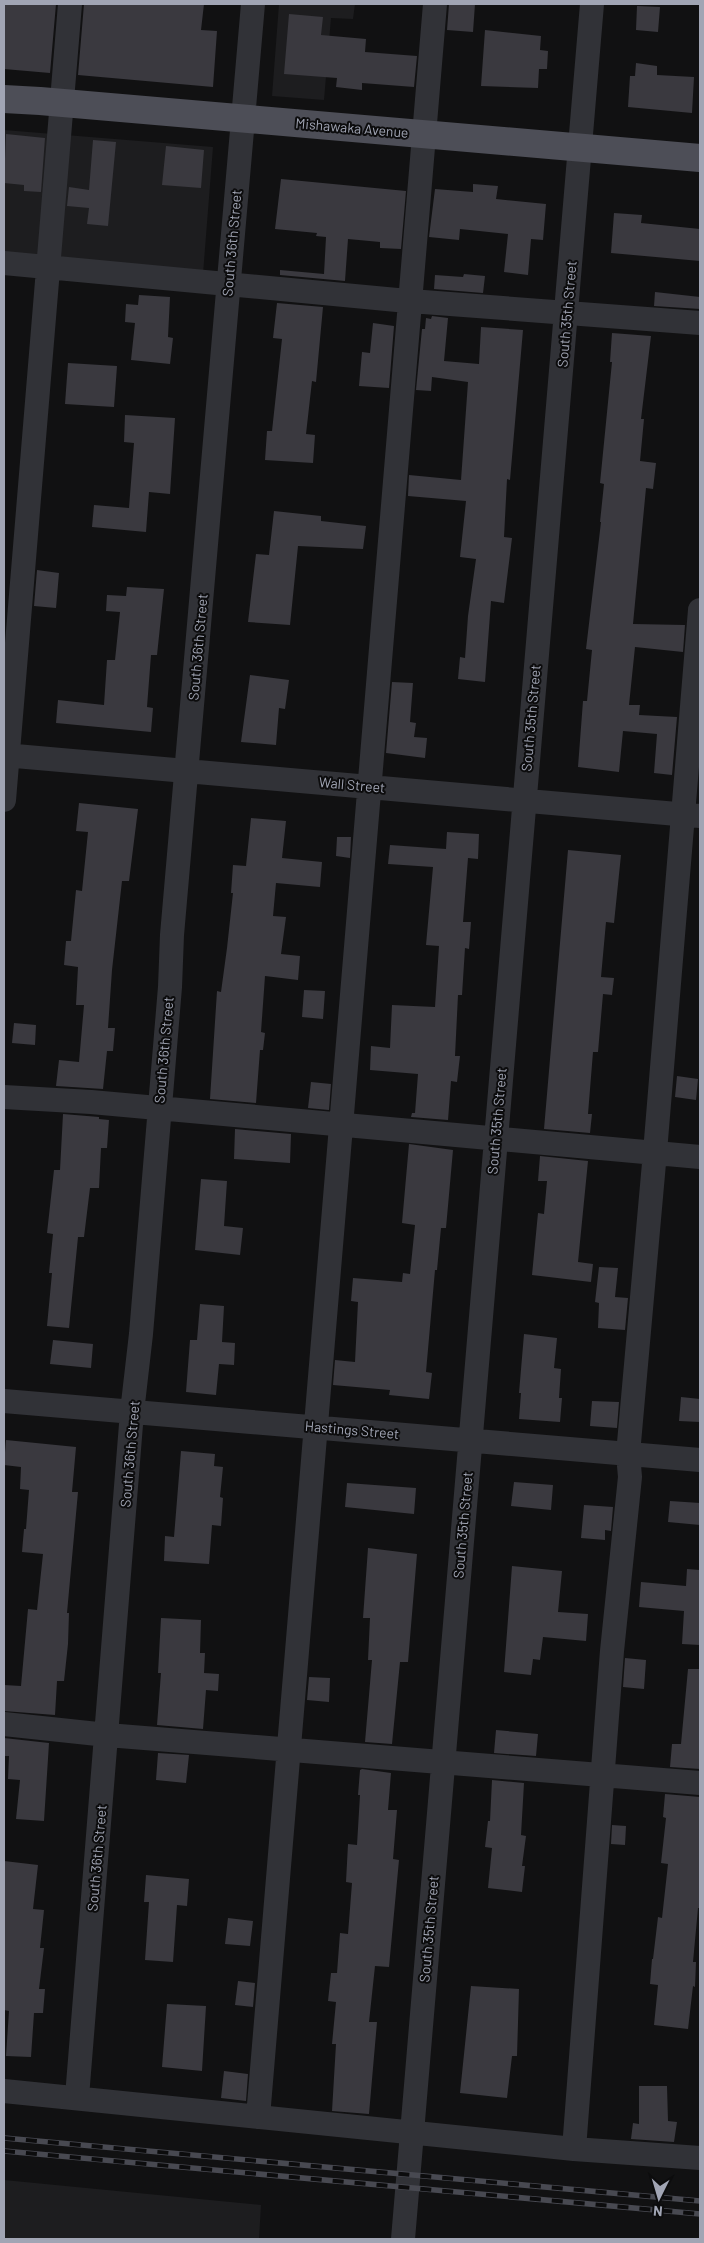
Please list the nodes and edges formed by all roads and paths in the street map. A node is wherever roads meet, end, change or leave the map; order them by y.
1 (70, 4) edge
2 (253, 4) edge
3 (435, 4) edge
4 (592, 4) edge
5 (4, 99) edge
6 (62, 103) junction
7 (243, 118) junction
8 (424, 134) junction
9 (580, 148) junction
10 (700, 158) edge
11 (4, 264) edge
12 (48, 267) junction
13 (228, 284) junction
14 (410, 300) junction
15 (567, 313) junction
16 (700, 323) edge
17 (700, 610) edge
18 (6, 755) edge
19 (187, 771) junction
20 (370, 787) junction
21 (4, 800) edge
22 (524, 800) junction
23 (692, 815) edge
24 (4, 1097) edge
25 (158, 1108) junction
26 (342, 1124) junction
27 (496, 1139) junction
28 (655, 1152) junction
29 (700, 1157) edge
30 (4, 1401) edge
31 (132, 1412) junction
32 (316, 1427) junction
33 (471, 1440) junction
34 (628, 1454) junction
35 (700, 1460) edge
36 (4, 1724) edge
37 (107, 1735) junction
38 (289, 1749) junction
39 (443, 1761) junction
40 (603, 1775) junction
41 (700, 1783) edge
42 (4, 2090) edge
43 (77, 2097) junction
44 (258, 2117) junction
45 (412, 2133) junction
46 (574, 2148) junction
47 (700, 2158) edge
48 (403, 2239) edge

1 - 6 street
2 - 7 street, South 36th Street
3 - 8 street
4 - 9 street, South 35th Street
5 - 6 main road, Mishawaka Avenue
6 - 7 main road, Mishawaka Avenue
6 - 12 street
7 - 8 main road, Mishawaka Avenue
7 - 13 street, South 36th Street
8 - 9 main road, Mishawaka Avenue
8 - 14 street
9 - 10 main road, Mishawaka Avenue
9 - 15 street, South 35th Street
11 - 12 street
12 - 13 street
12 - 18 street
13 - 14 street
13 - 19 street, South 36th Street
14 - 15 street
14 - 20 street
15 - 16 street
15 - 22 street, South 35th Street
17 - 23 street
18 - 19 street, Wall Street
18 - 21 street
19 - 20 street, Wall Street
19 - 25 street, South 36th Street
20 - 22 street, Wall Street
20 - 26 street
22 - 23 street, Wall Street
22 - 27 street, South 35th Street
23 - 28 street
24 - 25 street
25 - 26 street
25 - 31 street, South 36th Street
26 - 27 street
26 - 32 street
27 - 28 street
27 - 33 street, South 35th Street
28 - 29 street
28 - 34 street
30 - 31 street, Hastings Street
31 - 32 street, Hastings Street
31 - 37 street, South 36th Street
32 - 33 street, Hastings Street
32 - 38 street
33 - 34 street, Hastings Street
33 - 39 street, South 35th Street
34 - 35 street, Hastings Street
34 - 40 street
36 - 37 street
37 - 38 street
37 - 43 street, South 36th Street
38 - 39 street
38 - 44 street
39 - 40 street
39 - 45 street, South 35th Street
40 - 41 street
40 - 46 street
42 - 43 street
43 - 44 street
44 - 45 street
45 - 46 street
45 - 48 street, South 35th Street
46 - 47 street

